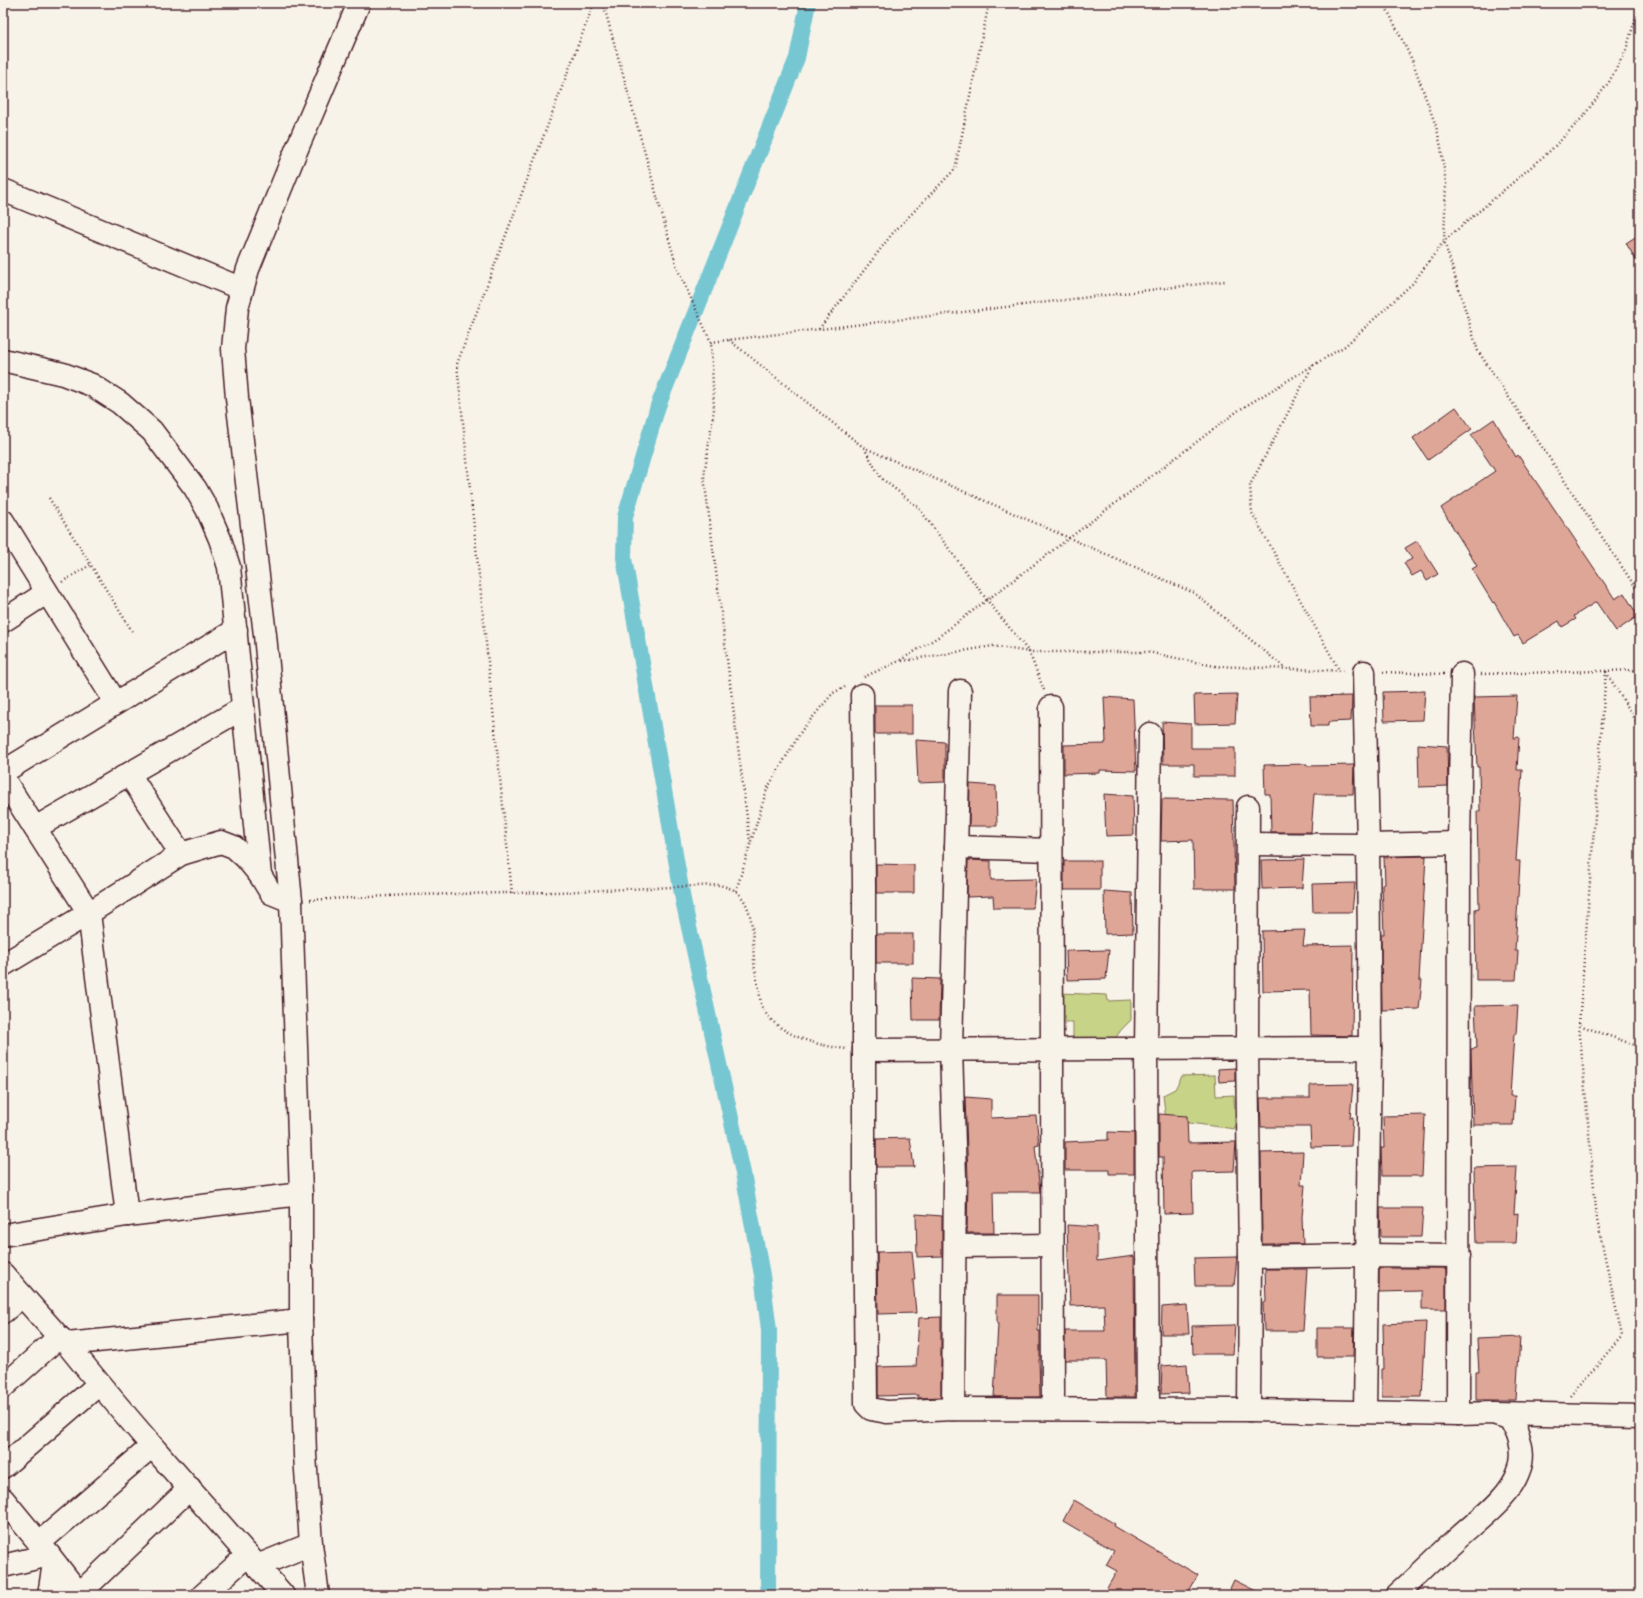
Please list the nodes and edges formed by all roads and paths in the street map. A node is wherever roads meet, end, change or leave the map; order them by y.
1 (359, 3) edge
2 (594, 3) edge
3 (603, 3) edge
4 (989, 3) edge
5 (1384, 3) edge
6 (1640, 3) edge
7 (3, 190) edge
8 (1444, 241) junction
9 (1225, 281) dead end
10 (242, 289) junction
11 (818, 329) junction
12 (729, 340) junction
13 (711, 342) junction
14 (3, 360) edge
15 (1313, 365) junction
16 (863, 447) junction
17 (49, 498) dead end
18 (3, 521) edge
19 (1068, 538) junction
20 (90, 565) junction
21 (46, 592) junction
22 (1640, 594) edge
23 (987, 600) junction
24 (3, 620) edge
25 (236, 630) junction
26 (132, 631) dead end
27 (1029, 652) junction
28 (899, 661) junction
29 (1286, 669) junction
30 (1640, 670) edge
31 (1339, 671) junction
32 (1606, 671) junction
33 (1364, 672) junction
34 (1462, 674) junction
35 (857, 686) junction
36 (960, 691) dead end
37 (116, 703) junction
38 (1051, 707) joint
39 (243, 708) junction
40 (1640, 727) edge
41 (1150, 734) dead end
42 (3, 772) edge
43 (129, 774) junction
44 (3, 778) edge
45 (1248, 807) dead end
46 (35, 828) junction
47 (1248, 844) junction
48 (1459, 844) junction
49 (750, 845) junction
50 (1368, 845) junction
51 (956, 847) junction
52 (1051, 850) junction
53 (181, 854) junction
54 (260, 875) junction
55 (736, 891) junction
56 (512, 893) junction
57 (291, 901) junction
58 (89, 913) junction
59 (3, 965) edge
60 (1579, 1025) junction
61 (1640, 1047) edge
62 (1052, 1048) junction
63 (1146, 1048) junction
64 (1247, 1048) junction
65 (1370, 1048) junction
66 (951, 1049) junction
67 (864, 1050) junction
68 (301, 1194) junction
69 (128, 1215) junction
70 (3, 1235) edge
71 (1052, 1245) junction
72 (954, 1246) junction
73 (1366, 1255) junction
74 (1459, 1256) junction
75 (1250, 1257) junction
76 (3, 1274) edge
77 (22, 1296) junction
78 (3, 1312) edge
79 (301, 1320) junction
80 (63, 1340) junction
81 (99, 1384) junction
82 (3, 1387) edge
83 (953, 1409) junction
84 (1052, 1409) junction
85 (1148, 1410) junction
86 (1249, 1410) junction
87 (1365, 1412) junction
88 (1493, 1413) junction
89 (1458, 1414) junction
90 (1554, 1414) junction
91 (1640, 1416) edge
92 (152, 1447) junction
93 (3, 1467) edge
94 (190, 1488) junction
95 (3, 1499) edge
96 (311, 1544) junction
97 (48, 1554) junction
98 (253, 1560) junction
99 (3, 1566) edge
100 (79, 1594) edge
101 (49, 1595) edge
102 (203, 1595) edge
103 (283, 1595) edge
104 (318, 1595) edge
105 (1398, 1595) edge

1 - 10 street
2 - 56 path
3 - 13 path
4 - 11 path
5 - 8 path
6 - 8 path
7 - 10 street
8 - 15 path
8 - 22 path
9 - 11 path
10 - 57 street
11 - 12 path
12 - 13 path
12 - 16 path
13 - 49 path
14 - 25 street
15 - 19 path
15 - 31 path
16 - 19 path
16 - 23 path
17 - 20 path
18 - 21 street
19 - 23 path
19 - 29 path
20 - 21 path
20 - 26 path
21 - 24 street
21 - 37 street
23 - 27 path
23 - 28 path
25 - 37 street
25 - 39 street
27 - 28 path
27 - 29 path
27 - 38 path
28 - 35 path
29 - 31 path
30 - 32 path
31 - 33 path
32 - 34 path
32 - 40 path
32 - 60 path
33 - 34 path
33 - 50 street
34 - 48 street
35 - 49 path
35 - 67 street
36 - 51 street
37 - 42 street
38 - 52 street
39 - 43 street
39 - 54 street
41 - 63 street
43 - 46 street
43 - 53 street
44 - 46 street
45 - 47 street
46 - 58 street
47 - 50 street
47 - 64 street
48 - 50 street
48 - 74 street
49 - 55 path
50 - 65 street
51 - 52 street
51 - 66 street
52 - 62 street
53 - 54 street
53 - 58 street
54 - 57 street
55 - 56 path
55 - 67 path
56 - 57 path
57 - 68 street
58 - 59 street
58 - 69 street
60 - 61 path
60 - 90 path
62 - 63 street
62 - 66 street
62 - 71 street
63 - 64 street
63 - 85 street
64 - 65 street
64 - 75 street
65 - 73 street
66 - 67 street
66 - 72 street
67 - 83 street
68 - 69 street
68 - 79 street
69 - 70 street
71 - 72 street
71 - 84 street
72 - 83 street
73 - 74 street
73 - 75 street
73 - 87 street
74 - 89 street
75 - 86 street
76 - 77 street
77 - 78 street
77 - 80 street
79 - 80 street
79 - 96 street
80 - 81 street
80 - 82 street
81 - 92 street
81 - 93 street
83 - 84 street
84 - 85 street
85 - 86 street
86 - 87 street
87 - 89 street
88 - 89 street
88 - 90 street
88 - 105 street
90 - 91 street
92 - 94 street
92 - 97 street
94 - 98 street
94 - 100 street
95 - 97 street
96 - 98 street
96 - 104 street
97 - 99 street
97 - 100 street
97 - 101 street
98 - 102 street
98 - 103 street

